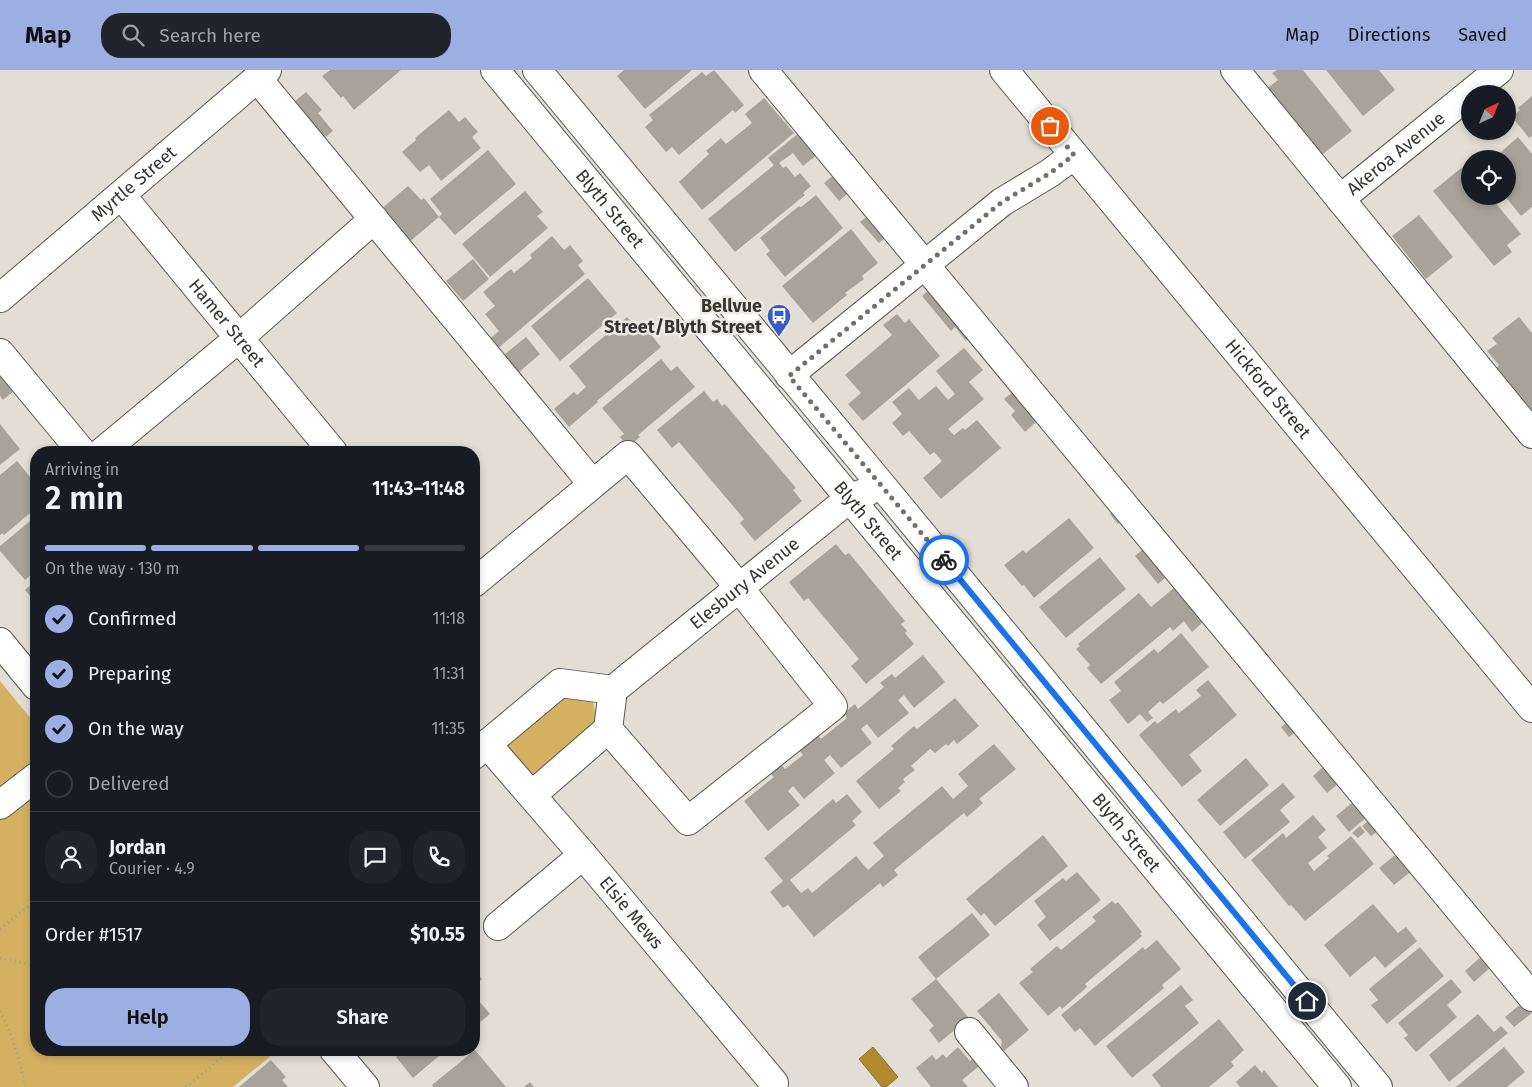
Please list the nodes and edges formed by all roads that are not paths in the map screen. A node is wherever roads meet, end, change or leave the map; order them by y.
1 (495, 70) edge
2 (536, 70) edge
3 (763, 70) edge
4 (1004, 70) edge
5 (1235, 70) edge
6 (1499, 70) edge
7 (262, 74) edge
8 (1068, 148) junction
9 (120, 194) junction
10 (1340, 199) junction
11 (374, 219) junction
12 (925, 264) junction
13 (0, 298) edge
14 (239, 338) junction
15 (0, 353) edge
16 (789, 376) junction
17 (1532, 434) edge
18 (77, 446) edge
19 (109, 446) edge
20 (328, 446) edge
21 (589, 479) junction
22 (879, 482) junction
23 (850, 498) junction
24 (480, 578) edge
25 (740, 589) junction
26 (0, 642) edge
27 (30, 679) edge
28 (613, 690) junction
29 (1532, 708) edge
30 (608, 729) junction
31 (480, 750) edge
32 (30, 782) edge
33 (532, 796) junction
34 (0, 805) edge
35 (583, 855) junction
36 (498, 926) dead end
37 (1532, 997) edge
38 (969, 1032) dead end
39 (339, 1056) edge
40 (774, 1083) dead end
41 (1368, 1084) edge
42 (364, 1087) edge
43 (1014, 1087) edge
44 (1337, 1087) edge

1 - 23 street, Blyth Street
2 - 16 street, Blyth Street
3 - 12 street
4 - 8 street, Hickford Street
5 - 10 street
6 - 10 street, Akeroa Avenue
7 - 9 street, Myrtle Street
7 - 11 street
8 - 12 street
8 - 29 street, Hickford Street
9 - 13 street, Myrtle Street
9 - 14 street, Hamer Street
10 - 17 street
11 - 14 street
11 - 21 street
12 - 16 street
12 - 37 street
14 - 19 street
14 - 20 street, Hamer Street
15 - 18 street
16 - 22 street, Blyth Street
21 - 24 street
21 - 25 street
22 - 23 street, Elesbury Avenue
22 - 41 street, Blyth Street
23 - 25 street, Elesbury Avenue
23 - 44 street, Blyth Street
25 - 28 street, Elesbury Avenue
25 - 30 street
26 - 27 street
28 - 30 street
28 - 31 street
30 - 33 street
31 - 33 street, Elsie Mews
32 - 34 street
33 - 35 street, Elsie Mews
35 - 36 street
35 - 40 street, Elsie Mews
38 - 43 street
39 - 42 street

